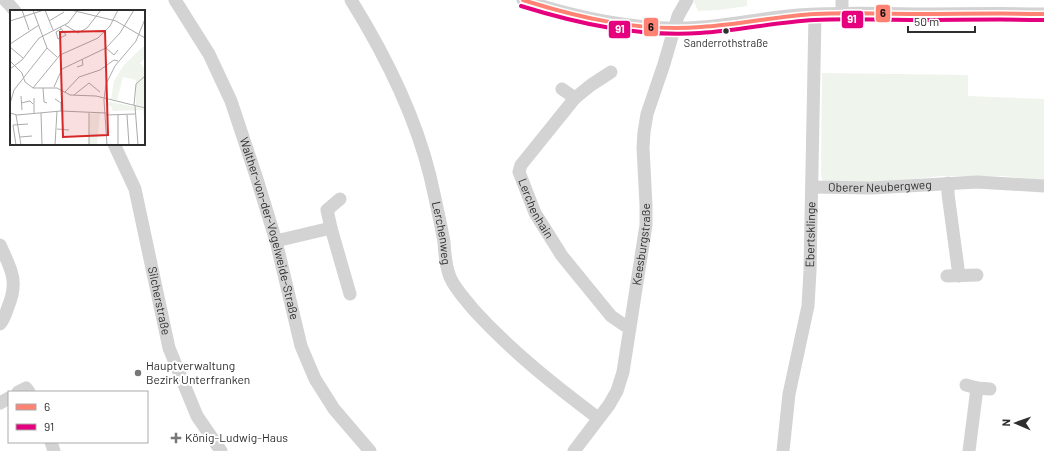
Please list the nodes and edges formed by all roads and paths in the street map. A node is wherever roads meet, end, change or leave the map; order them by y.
1 (5, 0) edge
2 (175, 0) edge
3 (351, 0) edge
4 (524, 0) edge
5 (687, 0) edge
6 (842, 0) edge
7 (14, 10) edge
8 (842, 13) junction
9 (1044, 14) edge
10 (815, 15) junction
11 (674, 27) junction
12 (611, 72) dead end
13 (562, 89) dead end
14 (575, 98) junction
15 (114, 145) edge
16 (948, 183) junction
17 (1044, 186) edge
18 (812, 188) junction
19 (340, 199) dead end
20 (331, 228) junction
21 (276, 241) junction
22 (0, 245) edge
23 (977, 275) dead end
24 (350, 294) dead end
25 (0, 324) edge
26 (629, 326) junction
27 (977, 387) dead end
28 (20, 391) edge
29 (28, 391) edge
30 (598, 418) junction
31 (221, 451) edge
32 (370, 451) edge
33 (574, 451) edge
34 (783, 451) edge
35 (969, 451) edge

1 - 7 street
2 - 21 street, Walther-von-der-Vogelweide-Straße
3 - 30 street, Lerchenweg
4 - 11 street
5 - 11 street, Keesburgstraße
6 - 8 street
8 - 9 street
8 - 10 street
10 - 11 street
10 - 18 street, Ebertsklinge
11 - 26 street, Keesburgstraße
12 - 14 street, Lerchenhain
13 - 14 street
14 - 26 street, Lerchenhain
15 - 31 street, Silcherstraße
16 - 17 street, Oberer Neubergweg
16 - 18 street, Oberer Neubergweg
16 - 23 street, Oberer Neubergweg
18 - 34 street, Ebertsklinge
19 - 20 street
20 - 21 street
20 - 24 street
21 - 32 street, Walther-von-der-Vogelweide-Straße
22 - 25 street
26 - 30 street, Keesburgstraße
27 - 35 street
28 - 29 street
30 - 33 street, Keesburgstraße

